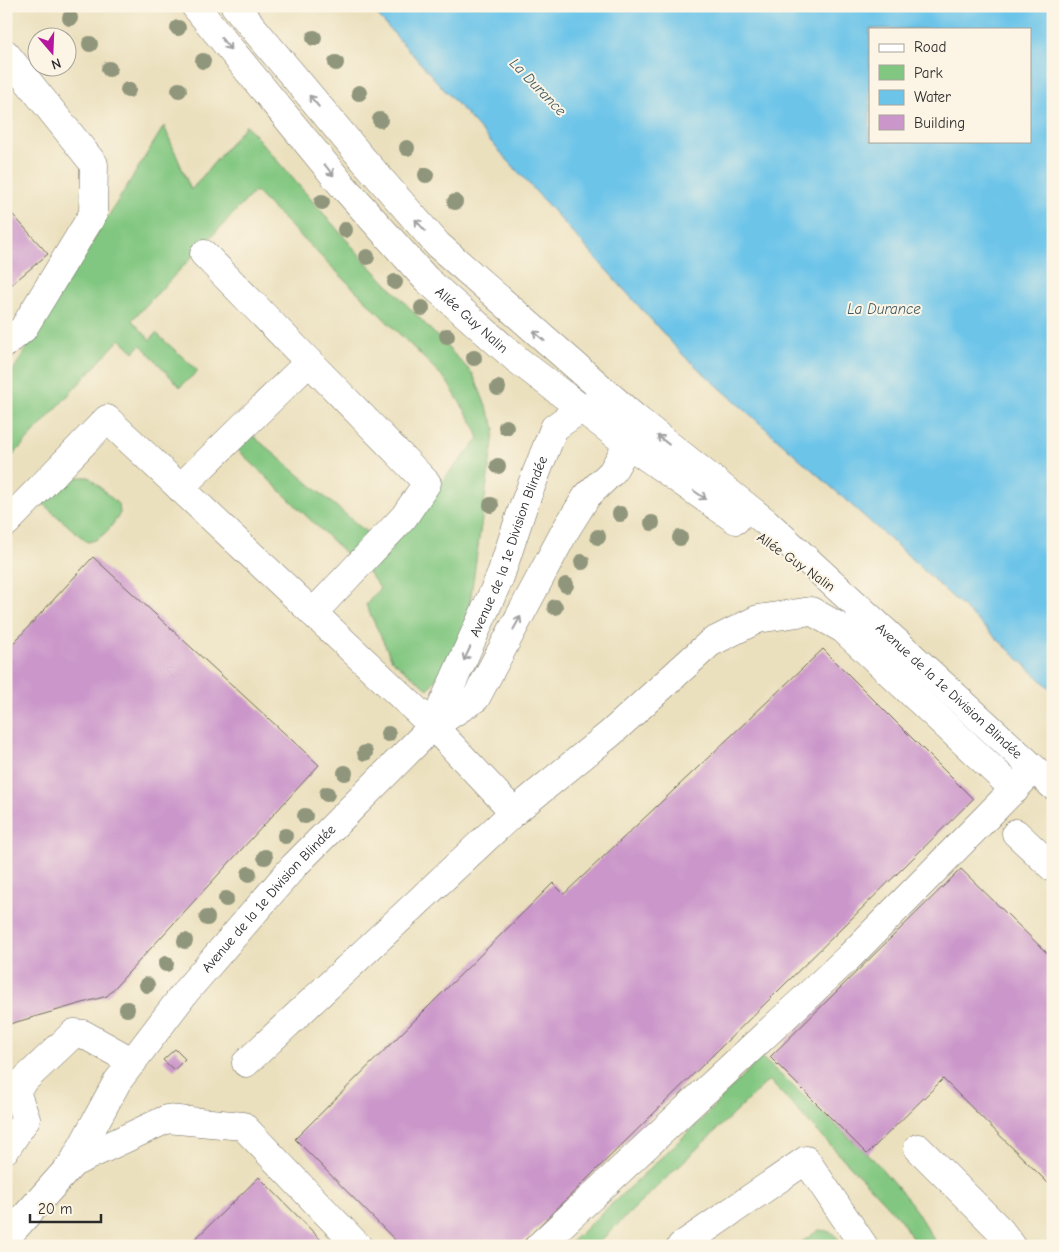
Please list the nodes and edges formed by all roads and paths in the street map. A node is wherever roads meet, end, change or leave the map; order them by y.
1 (196, 6) edge
2 (235, 6) edge
3 (6, 54) edge
4 (204, 254) dead end
5 (6, 343) edge
6 (310, 362) junction
7 (533, 371) junction
8 (582, 408) junction
9 (624, 409) junction
10 (554, 428) junction
11 (628, 444) junction
12 (666, 471) junction
13 (612, 472) junction
14 (180, 488) junction
15 (6, 523) edge
16 (847, 597) junction
17 (313, 613) junction
18 (433, 726) junction
19 (1044, 778) edge
20 (1015, 790) junction
21 (514, 812) junction
22 (1016, 833) dead end
23 (1053, 868) edge
24 (246, 1062) dead end
25 (125, 1072) junction
26 (10, 1090) edge
27 (918, 1148) dead end
28 (7, 1149) edge
29 (73, 1163) junction
30 (6, 1238) edge
31 (358, 1246) edge
32 (539, 1246) edge
33 (681, 1246) edge
34 (864, 1246) edge
35 (1012, 1246) edge

1 -> 7 street, Allée Guy Nalin
9 -> 2 street, Allée Guy Nalin
3 - 5 street
4 - 6 street
6 - 14 street
6 - 17 street
7 - 8 street, Allée Guy Nalin
7 - 10 street
8 - 9 street
8 - 10 street
8 - 11 street, Allée Guy Nalin
9 - 11 street, Avenue de la 1e Division Blindée
16 -> 9 street, Allée Guy Nalin
10 -> 18 street, Avenue de la 1e Division Blindée
11 - 12 street, Allée Guy Nalin
11 - 13 street, Avenue de la 1e Division Blindée
12 - 13 street
12 -> 16 street, Allée Guy Nalin
18 -> 13 street, Avenue de la 1e Division Blindée
14 - 15 street
14 - 17 street
16 - 19 street, Avenue de la 1e Division Blindée
17 - 18 street
18 - 21 street
18 - 25 street, Avenue de la 1e Division Blindée
19 - 20 street
20 - 21 street
20 - 32 street
21 - 24 street
22 - 23 street
25 - 26 street
25 - 29 street, Avenue de la 1e Division Blindée
26 - 28 street
27 - 35 street
29 - 30 street
29 - 31 street
33 - 34 street

